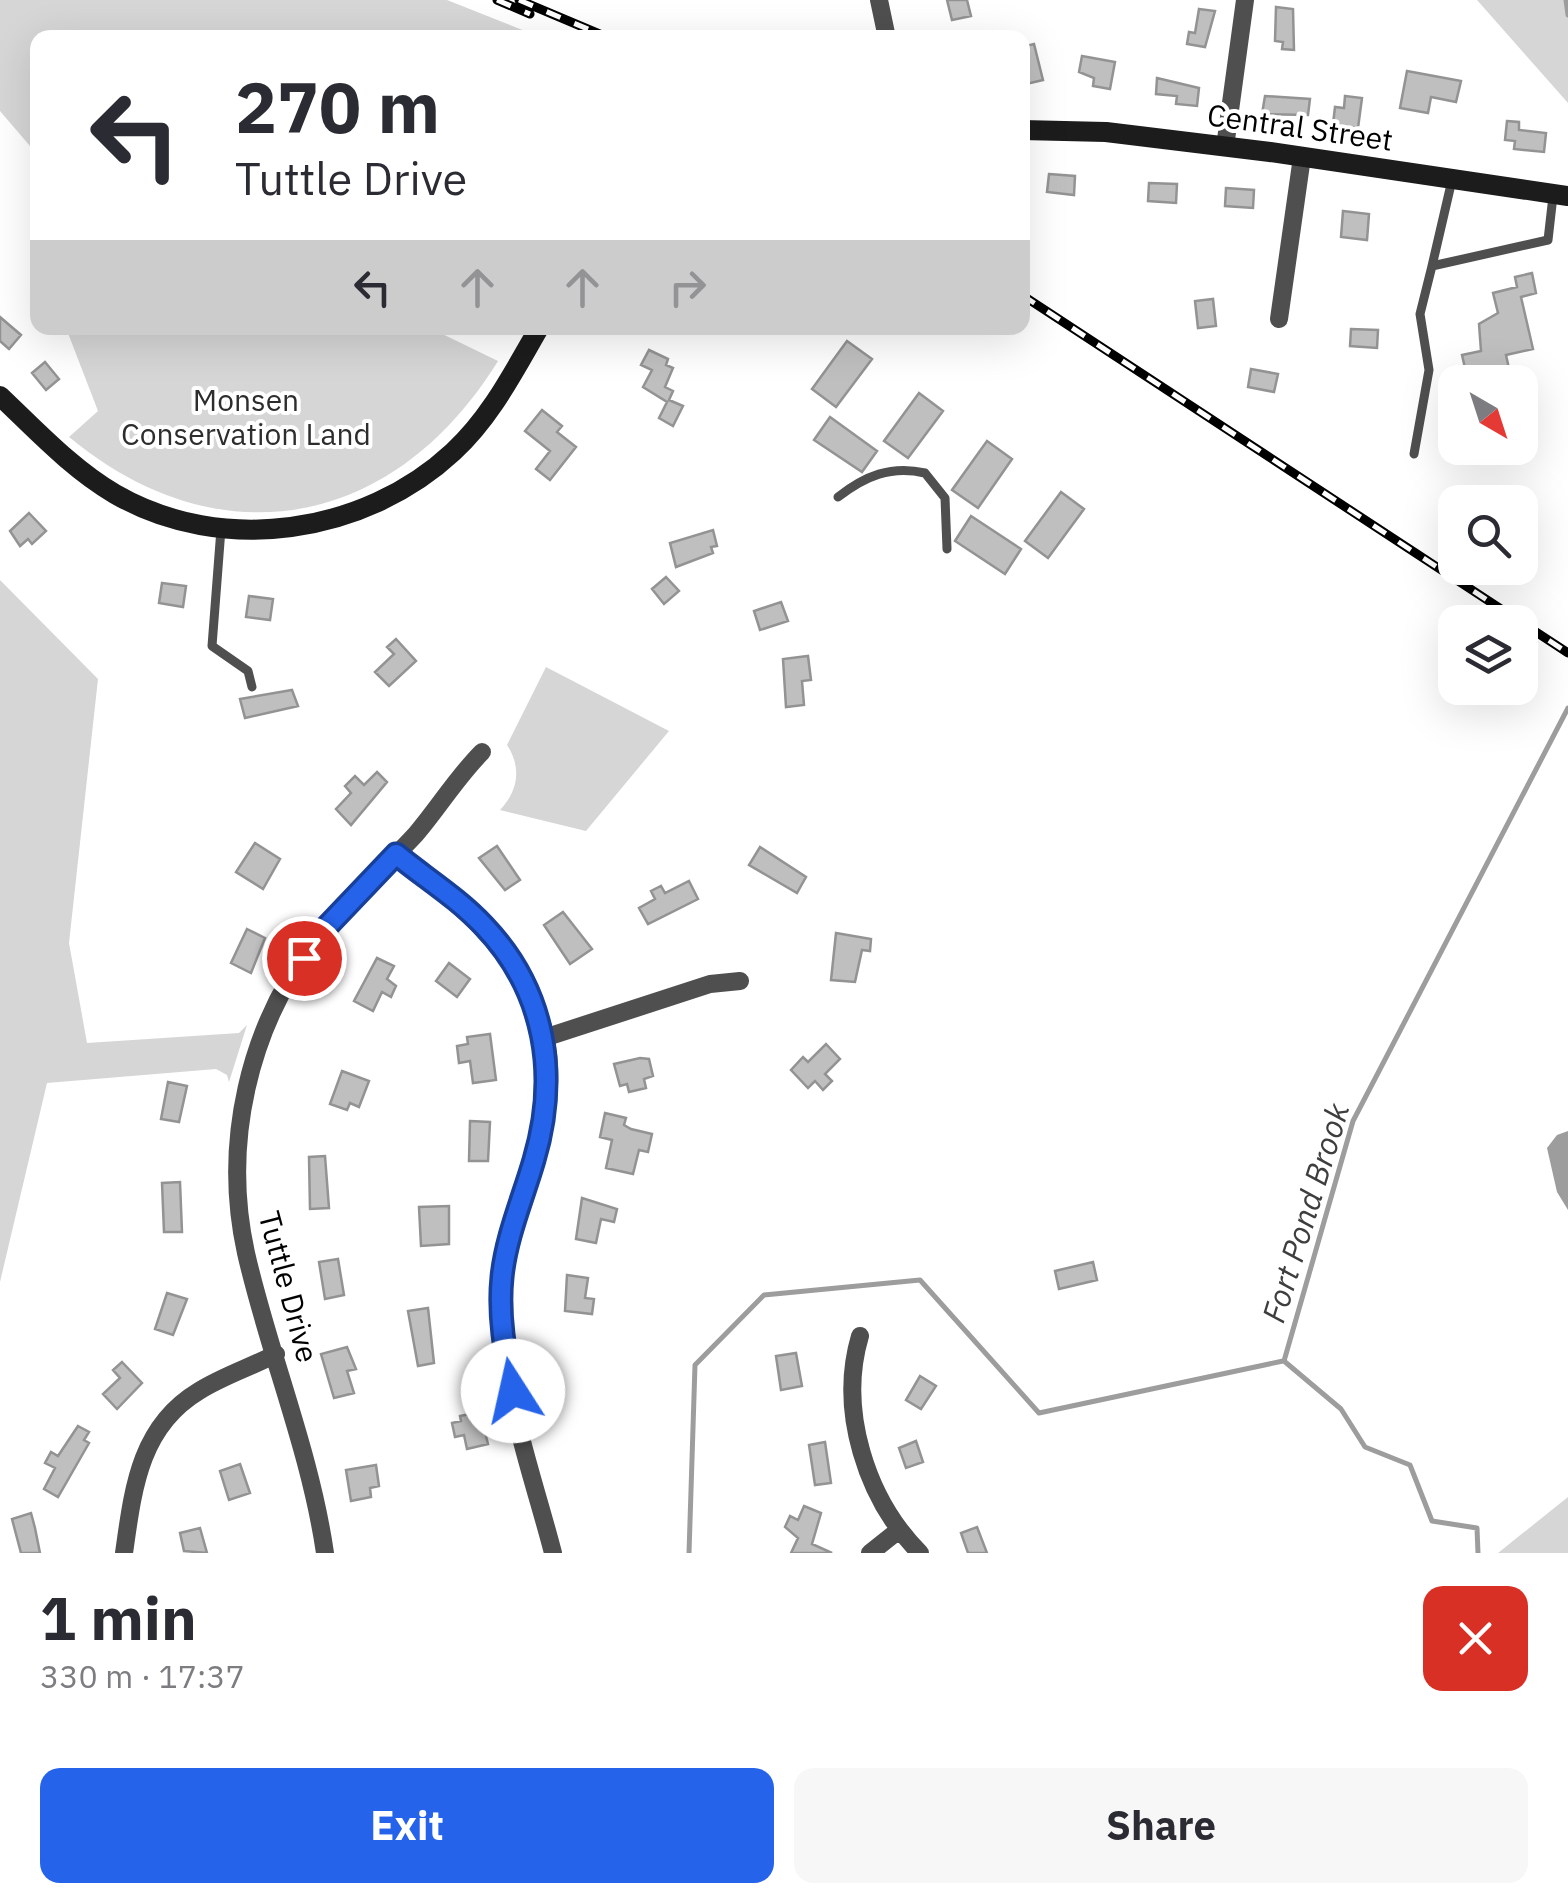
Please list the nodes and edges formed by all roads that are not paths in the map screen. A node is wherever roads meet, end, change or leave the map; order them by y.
1 (879, 0) edge
2 (1245, 0) edge
3 (885, 30) edge
4 (1030, 130) edge
5 (1224, 146) junction
6 (1302, 157) junction
7 (1452, 180) junction
8 (1560, 196) edge
9 (1432, 266) junction
10 (1279, 319) dead end
11 (535, 335) edge
12 (0, 396) edge
13 (1414, 454) dead end
14 (838, 497) dead end
15 (221, 526) junction
16 (947, 549) dead end
17 (252, 686) dead end
18 (482, 752) dead end
19 (396, 854) junction
20 (740, 981) dead end
21 (544, 1038) junction
22 (860, 1336) dead end
23 (276, 1354) junction
24 (898, 1530) junction
25 (124, 1553) edge
26 (325, 1553) edge
27 (553, 1553) edge
28 (870, 1553) edge
29 (920, 1553) edge

1 - 3 street
2 - 5 street
4 - 5 street, Central Street
5 - 6 street, Central Street
6 - 7 street, Central Street
6 - 10 street
7 - 8 street, Central Street
7 - 9 lane
8 - 9 lane
9 - 13 lane
11 - 15 street
12 - 15 street
14 - 16 lane
15 - 17 lane
18 - 19 street, Tuttle Drive
19 - 21 street
19 - 23 street, Tuttle Drive
20 - 21 street
21 - 27 street
22 - 24 street
23 - 25 street
23 - 26 street, Tuttle Drive
24 - 28 street
24 - 29 street

